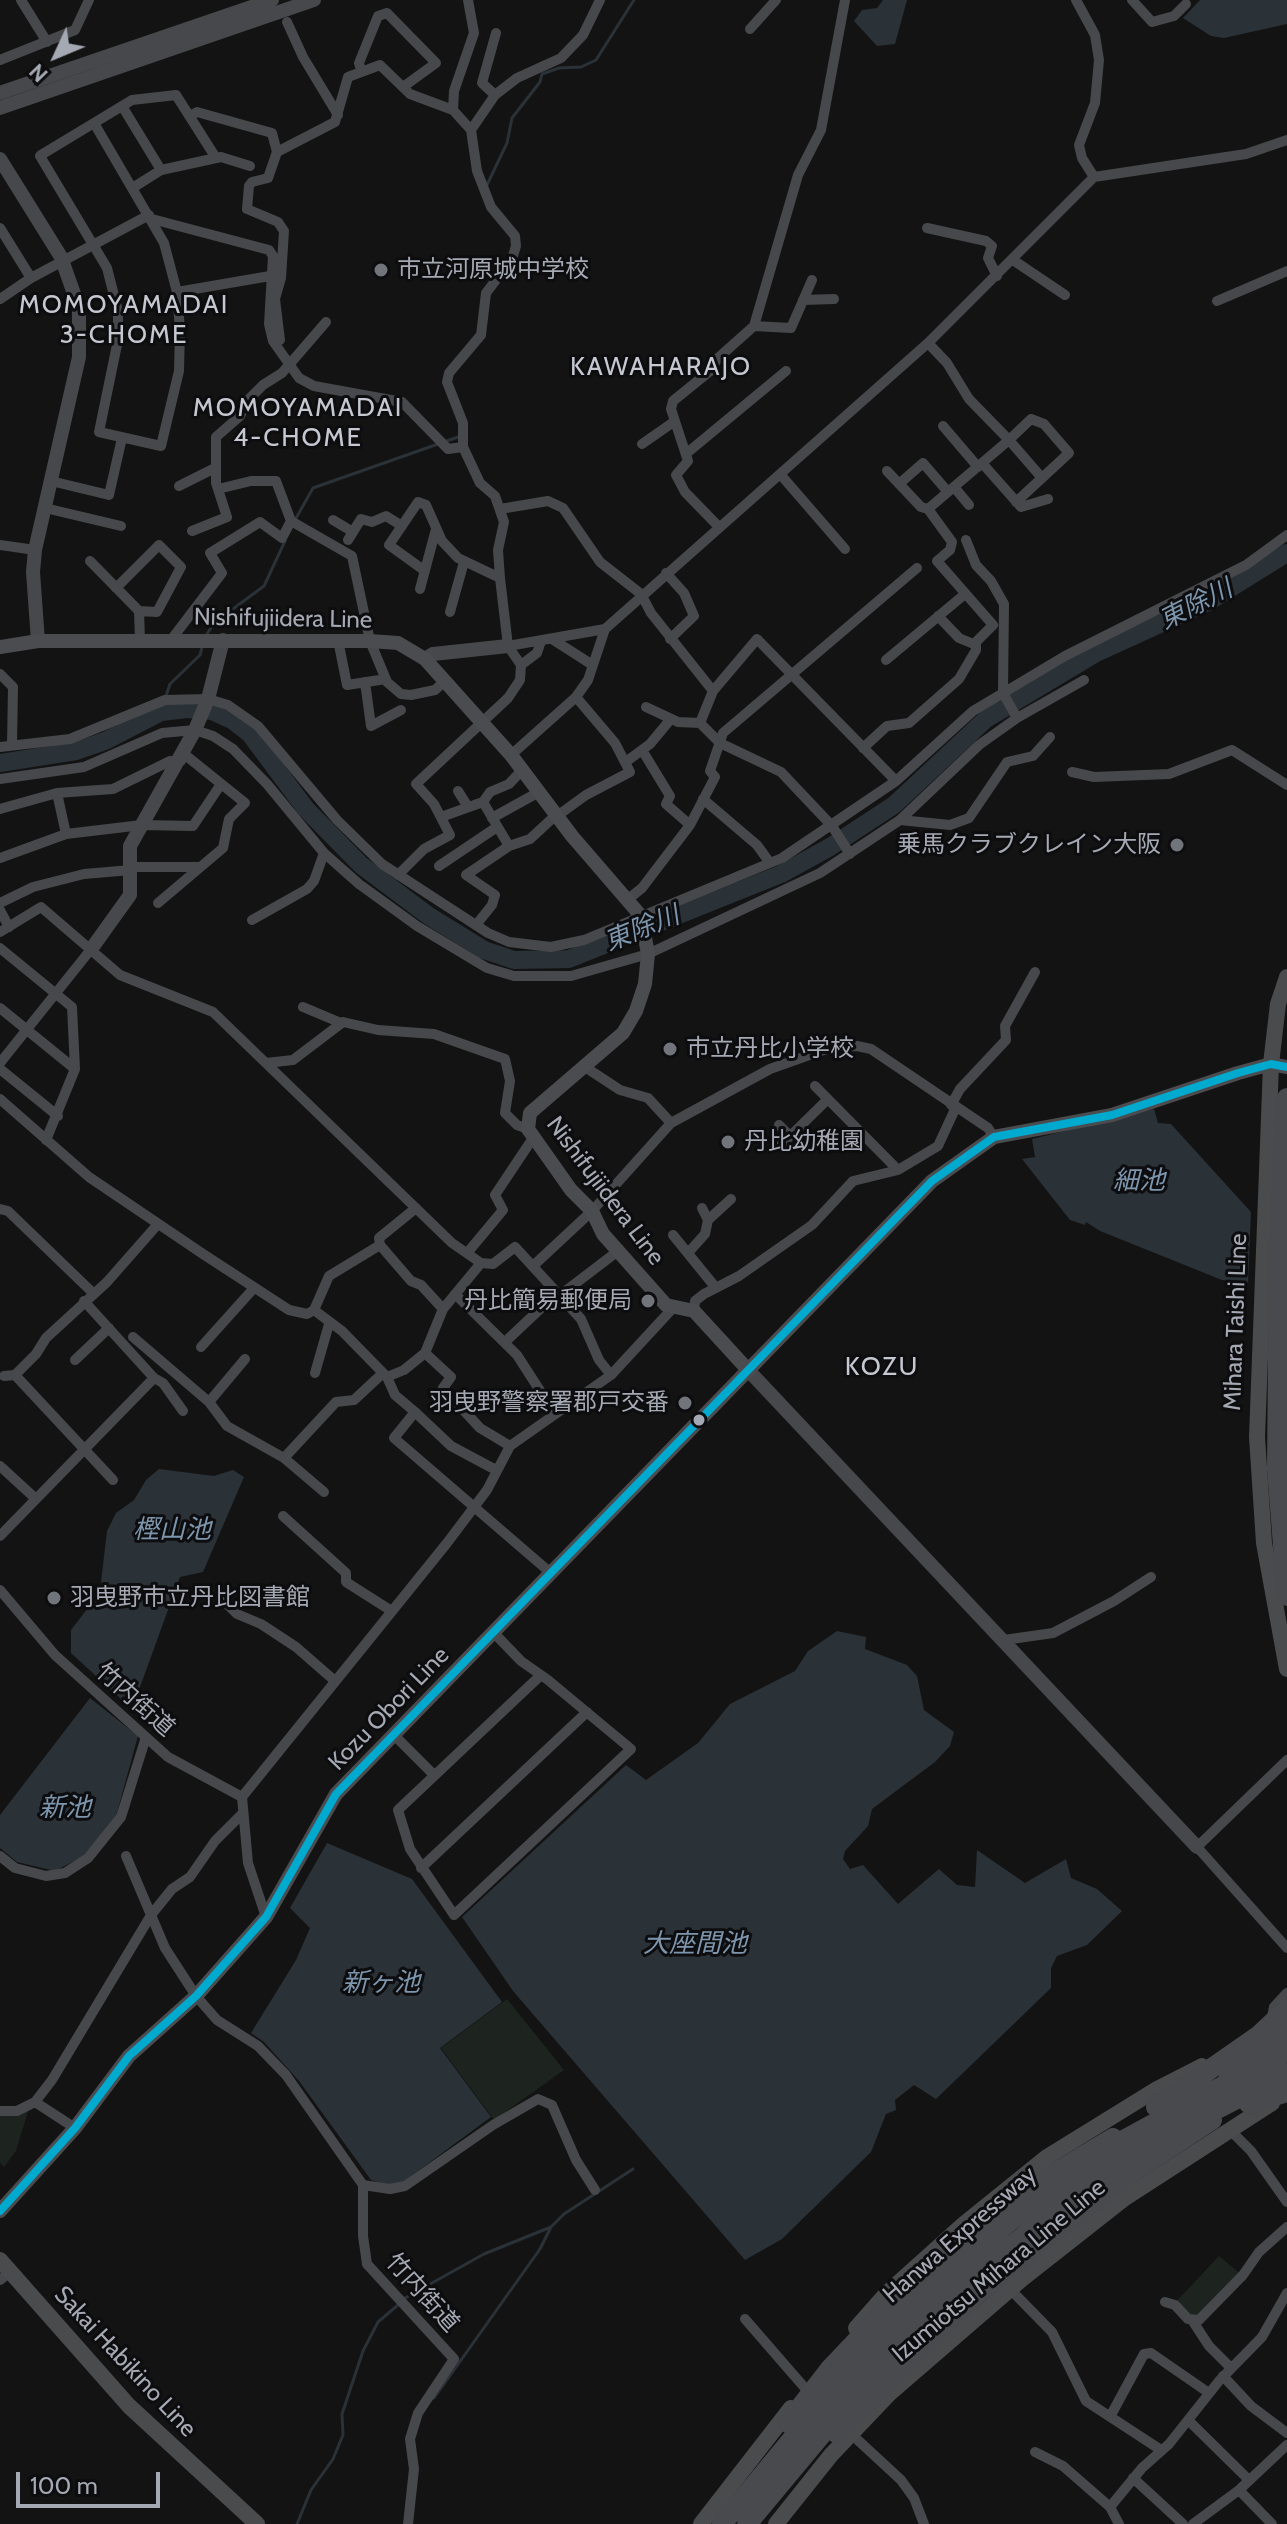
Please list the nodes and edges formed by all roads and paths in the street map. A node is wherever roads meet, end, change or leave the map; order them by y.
1 (36, 0) edge
2 (89, 0) edge
3 (272, 0) edge
4 (314, 0) edge
5 (468, 0) edge
6 (600, 0) edge
7 (776, 0) edge
8 (845, 0) edge
9 (1091, 0) edge
10 (1132, 0) edge
11 (1078, 2) edge
12 (23, 3) edge
13 (1186, 4) dead end
14 (287, 22) dead end
15 (750, 29) dead end
16 (496, 33) dead end
17 (47, 42) junction
18 (0, 60) edge
19 (361, 70) junction
20 (403, 87) junction
21 (0, 93) edge
22 (495, 95) junction
23 (122, 106) junction
24 (0, 108) edge
25 (453, 110) junction
26 (338, 115) junction
27 (190, 116) junction
28 (94, 123) junction
29 (471, 130) junction
30 (1287, 140) edge
31 (277, 152) junction
32 (216, 158) junction
33 (0, 159) edge
34 (250, 166) dead end
35 (161, 170) junction
36 (1094, 177) junction
37 (134, 187) junction
38 (150, 217) junction
39 (0, 228) edge
40 (927, 228) dead end
41 (93, 243) junction
42 (62, 260) junction
43 (1013, 260) junction
44 (1287, 271) edge
45 (270, 276) junction
46 (997, 276) junction
47 (31, 278) junction
48 (812, 280) dead end
49 (177, 292) junction
50 (1065, 295) dead end
51 (0, 299) edge
52 (834, 299) dead end
53 (803, 300) junction
54 (1217, 301) dead end
55 (326, 322) dead end
56 (754, 326) junction
57 (928, 343) junction
58 (287, 362) junction
59 (786, 371) dead end
60 (675, 421) junction
61 (943, 426) dead end
62 (122, 438) junction
63 (1009, 440) junction
64 (642, 444) dead end
65 (463, 447) junction
66 (687, 453) junction
67 (980, 465) junction
68 (215, 468) junction
69 (887, 471) dead end
70 (780, 474) junction
71 (1042, 478) junction
72 (51, 481) junction
73 (899, 484) junction
74 (179, 486) dead end
75 (218, 489) junction
76 (951, 490) junction
77 (1048, 499) dead end
78 (1016, 502) junction
79 (969, 505) dead end
80 (45, 508) junction
81 (500, 509) junction
82 (928, 509) junction
83 (333, 520) dead end
84 (291, 521) junction
85 (121, 526) dead end
86 (402, 526) junction
87 (719, 527) junction
88 (437, 528) junction
89 (192, 531) dead end
90 (1287, 535) edge
91 (966, 540) dead end
92 (0, 545) edge
93 (845, 549) dead end
94 (35, 550) junction
95 (90, 561) dead end
96 (464, 562) junction
97 (917, 568) dead end
98 (425, 571) junction
99 (666, 573) junction
100 (500, 578) junction
101 (116, 588) junction
102 (420, 589) dead end
103 (641, 594) junction
104 (965, 594) junction
105 (139, 611) junction
106 (450, 612) dead end
107 (938, 616) junction
108 (998, 626) junction
109 (605, 629) junction
110 (670, 639) junction
111 (140, 640) junction
112 (171, 640) junction
113 (210, 640) junction
114 (338, 640) junction
115 (546, 640) junction
116 (38, 641) junction
117 (370, 641) junction
118 (976, 645) junction
119 (508, 646) junction
120 (0, 647) edge
121 (425, 659) junction
122 (886, 660) dead end
123 (591, 664) junction
124 (521, 665) junction
125 (0, 674) edge
126 (792, 677) junction
127 (386, 679) junction
128 (446, 680) junction
129 (1084, 680) dead end
130 (365, 682) junction
131 (713, 691) junction
132 (1003, 693) junction
133 (576, 697) junction
134 (208, 699) junction
135 (646, 707) dead end
136 (401, 710) dead end
137 (1017, 718) junction
138 (670, 720) junction
139 (482, 722) junction
140 (700, 723) junction
141 (195, 730) junction
142 (1050, 737) dead end
143 (720, 743) junction
144 (6, 746) edge
145 (863, 748) junction
146 (642, 750) junction
147 (511, 755) junction
148 (182, 758) junction
149 (627, 761) junction
150 (522, 770) junction
151 (1072, 772) dead end
152 (0, 779) edge
153 (896, 781) junction
154 (221, 784) junction
155 (1287, 785) edge
156 (458, 791) dead end
157 (539, 792) junction
158 (57, 793) junction
159 (703, 799) junction
160 (483, 802) junction
161 (468, 807) junction
162 (0, 809) edge
163 (556, 815) junction
164 (441, 817) junction
165 (900, 820) junction
166 (495, 822) junction
167 (142, 825) junction
168 (690, 825) junction
169 (832, 826) junction
170 (66, 834) junction
171 (509, 846) junction
172 (849, 852) junction
173 (324, 853) junction
174 (0, 858) edge
175 (770, 863) junction
176 (439, 866) dead end
177 (200, 867) junction
178 (131, 868) junction
179 (398, 875) junction
180 (627, 900) junction
181 (0, 903) edge
182 (158, 903) dead end
183 (0, 910) edge
184 (641, 916) junction
185 (252, 920) dead end
186 (476, 925) junction
187 (4, 929) edge
188 (0, 948) edge
189 (92, 948) junction
190 (647, 950) junction
191 (1035, 972) dead end
192 (1287, 977) edge
193 (56, 994) junction
194 (303, 1007) dead end
195 (0, 1008) edge
196 (341, 1023) junction
197 (28, 1029) junction
198 (266, 1063) junction
199 (0, 1066) edge
200 (1279, 1066) edge
201 (585, 1067) junction
202 (75, 1069) junction
203 (815, 1086) dead end
204 (1287, 1098) edge
205 (0, 1099) edge
206 (828, 1099) junction
207 (954, 1106) junction
208 (58, 1116) junction
209 (671, 1123) junction
210 (779, 1125) dead end
211 (530, 1134) junction
212 (790, 1136) junction
213 (994, 1137) junction
214 (46, 1140) junction
215 (779, 1147) dead end
216 (898, 1170) junction
217 (731, 1199) dead end
218 (416, 1208) junction
219 (702, 1208) dead end
220 (0, 1209) edge
221 (592, 1211) junction
222 (708, 1220) junction
223 (158, 1224) junction
224 (673, 1235) dead end
225 (380, 1245) junction
226 (618, 1251) junction
227 (468, 1252) junction
228 (688, 1253) junction
229 (481, 1263) junction
230 (533, 1266) junction
231 (254, 1288) junction
232 (716, 1288) junction
233 (93, 1293) junction
234 (455, 1294) junction
235 (558, 1295) junction
236 (84, 1301) junction
237 (443, 1309) junction
238 (672, 1309) junction
239 (314, 1310) junction
240 (694, 1311) junction
241 (329, 1324) junction
242 (109, 1328) junction
243 (133, 1337) dead end
244 (505, 1342) junction
245 (201, 1347) dead end
246 (425, 1353) junction
247 (245, 1359) dead end
248 (75, 1360) dead end
249 (749, 1371) junction
250 (315, 1373) dead end
251 (385, 1375) junction
252 (611, 1375) junction
253 (154, 1378) junction
254 (209, 1402) junction
255 (183, 1411) dead end
256 (415, 1412) junction
257 (555, 1414) junction
258 (1287, 1436) edge
259 (1257, 1437) junction
260 (510, 1446) junction
261 (83, 1449) junction
262 (284, 1458) junction
263 (0, 1466) edge
264 (496, 1470) junction
265 (113, 1480) dead end
266 (324, 1492) dead end
267 (36, 1499) junction
268 (474, 1508) junction
269 (283, 1516) dead end
270 (0, 1536) edge
271 (552, 1574) junction
272 (1151, 1577) dead end
273 (0, 1590) edge
274 (219, 1596) dead end
275 (1287, 1596) edge
276 (390, 1610) junction
277 (494, 1633) junction
278 (1004, 1640) junction
279 (1287, 1669) edge
280 (541, 1675) junction
281 (335, 1681) junction
282 (587, 1712) junction
283 (395, 1736) junction
284 (146, 1737) junction
285 (1287, 1760) edge
286 (434, 1775) junction
287 (242, 1797) junction
288 (242, 1814) junction
289 (1197, 1847) junction
290 (0, 1856) edge
291 (126, 1856) dead end
292 (421, 1868) junction
293 (151, 1915) junction
294 (266, 1917) junction
295 (1287, 1948) edge
296 (1287, 1993) edge
297 (196, 1996) junction
298 (1287, 2009) edge
299 (1283, 2032) edge
300 (1287, 2051) edge
301 (1287, 2073) edge
302 (1287, 2084) edge
303 (1287, 2093) edge
304 (35, 2102) junction
305 (0, 2111) edge
306 (75, 2128) junction
307 (1229, 2129) junction
308 (363, 2185) junction
309 (1068, 2189) junction
310 (595, 2190) dead end
311 (1287, 2202) edge
312 (0, 2211) edge
313 (1287, 2227) edge
314 (3, 2271) edge
315 (1010, 2289) junction
316 (1287, 2293) edge
317 (1165, 2302) dead end
318 (745, 2319) dead end
319 (1192, 2320) junction
320 (1227, 2372) junction
321 (805, 2390) junction
322 (1209, 2393) junction
323 (1111, 2415) junction
324 (1188, 2420) junction
325 (1287, 2433) edge
326 (851, 2434) junction
327 (1287, 2445) edge
328 (1161, 2450) junction
329 (1035, 2452) dead end
330 (1133, 2478) junction
331 (1249, 2480) junction
332 (1239, 2490) junction
333 (1110, 2507) junction
334 (732, 2522) edge
335 (1269, 2523) edge
336 (257, 2524) edge
337 (408, 2524) edge
338 (701, 2524) edge
339 (756, 2524) edge
340 (776, 2524) edge
341 (924, 2524) edge
342 (1119, 2524) edge
343 (1183, 2524) edge
344 (1193, 2524) edge

1 - 12 street
2 - 17 street
3 - 21 street
4 - 24 street
5 - 25 street
6 - 22 street
7 - 15 street
8 - 56 street
9 - 11 street
10 - 13 street
11 - 36 street
12 - 17 street
14 - 26 street
16 - 22 street
17 - 18 street
19 - 20 street
19 - 20 street
19 - 26 street
20 - 25 street
22 - 29 street
23 - 27 street
23 - 28 street
23 - 35 street
25 - 29 street
26 - 31 street
27 - 31 street
27 - 32 street
28 - 37 street
28 - 41 street
29 - 65 street
30 - 36 street
31 - 58 street
32 - 34 street
32 - 35 street
33 - 42 street
35 - 37 street
36 - 43 street
37 - 38 street
38 - 41 street
38 - 45 street
38 - 49 street
39 - 47 street
40 - 46 street
41 - 42 street
41 - 62 street
42 - 47 street
42 - 72 street
43 - 46 street
43 - 50 street
44 - 54 street
45 - 49 street
45 - 58 street
46 - 57 street
47 - 51 street
48 - 53 street
49 - 62 street
52 - 53 street
53 - 56 street
55 - 58 street
56 - 60 street
57 - 63 street
57 - 70 street
58 - 65 street
58 - 68 street
59 - 66 street
60 - 64 street
60 - 66 street
61 - 67 street
62 - 72 street
63 - 67 street
63 - 71 street
63 - 71 street
65 - 81 street
66 - 87 street
67 - 76 street
67 - 78 street
68 - 74 street
68 - 75 street
69 - 73 street
70 - 87 street
70 - 93 street
71 - 78 street
72 - 80 street
73 - 76 street
73 - 82 street
75 - 84 street
75 - 89 street
76 - 79 street
76 - 82 street
77 - 78 street
80 - 85 street
80 - 94 street
81 - 100 street
81 - 103 street
82 - 104 street
83 - 86 street
84 - 112 street
84 - 117 street
86 - 88 street
86 - 98 street
87 - 99 street
88 - 96 street
88 - 98 street
90 - 132 street
91 - 108 street
92 - 94 street
94 - 116 street
95 - 101 street
96 - 100 street
96 - 106 street
97 - 126 street
98 - 102 street
99 - 103 street
99 - 110 street
100 - 119 street
101 - 105 street
101 - 105 street
103 - 109 street
103 - 110 street
104 - 107 street
104 - 108 street
105 - 111 street
107 - 118 street
107 - 122 street
108 - 118 street
108 - 132 street
109 - 115 street
109 - 123 street
110 - 131 street
111 - 112 main road, Nishifujiidera Line
111 - 116 main road, Nishifujiidera Line
112 - 113 main road, Nishifujiidera Line
113 - 114 main road, Nishifujiidera Line
113 - 134 street
114 - 117 main road, Nishifujiidera Line
114 - 130 street
115 - 119 street
115 - 123 street
115 - 124 street
116 - 120 main road, Nishifujiidera Line
117 - 121 main road, Nishifujiidera Line
117 - 127 street
118 - 145 street
119 - 121 street
119 - 124 street
121 - 128 main road, Nishifujiidera Line
123 - 133 street
124 - 139 street
125 - 144 street
126 - 131 street
126 - 143 street
126 - 145 street
127 - 128 street
127 - 130 street
128 - 139 main road, Nishifujiidera Line
129 - 137 street
130 - 136 street
131 - 140 street
132 - 137 street
132 - 153 street
133 - 147 street
133 - 149 street
134 - 141 street
134 - 144 street
134 - 179 street
135 - 138 street
137 - 165 street
138 - 140 street
138 - 146 street
139 - 147 main road, Nishifujiidera Line
139 - 164 street
140 - 143 street
141 - 148 street
141 - 152 street
141 - 173 street
142 - 165 street
143 - 159 street
143 - 169 street
145 - 153 street
146 - 149 street
146 - 168 street
147 - 150 main road, Nishifujiidera Line
148 - 154 street
148 - 158 street
148 - 167 street
149 - 163 street
150 - 157 main road, Nishifujiidera Line
150 - 160 street
151 - 155 street
153 - 169 street
154 - 167 street
154 - 177 street
156 - 161 street
157 - 163 main road, Nishifujiidera Line
157 - 166 street
158 - 162 street
158 - 170 street
159 - 168 street
159 - 175 street
160 - 161 street
160 - 166 street
161 - 164 street
163 - 171 street
163 - 180 main road, Nishifujiidera Line
164 - 179 street
165 - 172 street
166 - 171 street
166 - 176 street
167 - 170 street
167 - 178 street
168 - 180 street
169 - 172 street
169 - 175 street
170 - 174 street
171 - 186 street
172 - 190 street
173 - 185 street
173 - 190 street
175 - 184 street
177 - 178 street
177 - 182 street
178 - 181 street
178 - 189 street
179 - 186 street
180 - 184 main road, Nishifujiidera Line
183 - 187 street
184 - 186 street
184 - 190 main road, Nishifujiidera Line
187 - 189 street
188 - 193 street
189 - 193 street
189 - 198 street
190 - 201 main road, Nishifujiidera Line
191 - 207 street
192 - 200 main road, Mihara Taishi Line
193 - 197 street
193 - 202 street
194 - 196 street
195 - 197 street
196 - 198 street
196 - 211 street
197 - 199 street
197 - 202 street
198 - 218 street
199 - 208 street
200 - 213 main road
200 - 259 main road, Mihara Taishi Line
201 - 209 street
201 - 211 main road, Nishifujiidera Line
202 - 208 street
203 - 206 street
204 - 275 highway, bridge
205 - 214 street
206 - 212 street
206 - 216 street
207 - 209 street
207 - 213 street
207 - 216 street
208 - 214 street
209 - 221 street
210 - 212 street
211 - 221 main road, Nishifujiidera Line
211 - 227 street
212 - 215 street
213 - 249 main road
214 - 223 street
216 - 232 street
217 - 222 street
218 - 225 street
218 - 227 street
219 - 222 street
220 - 233 street
221 - 226 main road, Nishifujiidera Line
221 - 230 street
222 - 228 street
223 - 231 street
223 - 233 street
224 - 228 street
225 - 237 street
225 - 239 street
226 - 235 street
226 - 238 main road, Nishifujiidera Line
227 - 229 street
228 - 232 street
229 - 230 street
229 - 234 street
230 - 235 street
231 - 239 street
231 - 245 street
232 - 240 street
233 - 236 street
234 - 237 street
234 - 244 street
235 - 244 street
235 - 252 street
236 - 242 street
236 - 261 street
237 - 246 street
238 - 240 main road
238 - 252 street
239 - 241 street
240 - 249 main road
241 - 250 street
241 - 251 street
242 - 248 street
242 - 253 street
243 - 254 street
244 - 257 street
246 - 251 street
246 - 260 street
247 - 254 street
249 - 271 main road, Kozu Obori Line
249 - 278 street
251 - 256 street
251 - 262 street
252 - 257 street
253 - 255 street
253 - 261 street
254 - 262 street
256 - 264 street
256 - 268 street
257 - 260 street
258 - 259 main road
259 - 279 main road, Mihara Taishi Line
260 - 264 street
261 - 265 street
261 - 267 street
262 - 266 street
263 - 267 street
264 - 268 street
267 - 270 street
268 - 271 street
268 - 276 street
269 - 276 street
271 - 277 main road, Kozu Obori Line
272 - 278 street
273 - 284 street, 竹内街道
274 - 281 street
276 - 281 street
277 - 280 street
277 - 283 main road, Kozu Obori Line
278 - 289 street
280 - 282 street
280 - 286 street
281 - 287 street
282 - 292 street
282 - 292 street
283 - 286 street
283 - 294 main road, Kozu Obori Line
284 - 287 street, 竹内街道
284 - 290 street
285 - 289 street
286 - 292 street
287 - 288 street
288 - 293 street
288 - 294 street
289 - 295 street
291 - 293 street
293 - 297 street
293 - 304 street
294 - 297 main road, Kozu Obori Line
296 - 299 street
297 - 306 main road, Kozu Obori Line
297 - 308 street
298 - 309 highway, bridge
299 - 321 main road, Izumiotsu Mihara Line Line
299 - 334 highway, bridge
300 - 309 highway, Hanwa Expressway, bridge
301 - 309 highway, Hanwa Expressway, bridge
302 - 339 highway, bridge
303 - 307 main road, Izumiotsu Mihara Line Line
303 - 309 highway, bridge
304 - 305 street
304 - 306 street
306 - 312 main road, Kozu Obori Line
307 - 311 street
307 - 315 main road, Izumiotsu Mihara Line Line
308 - 310 street
308 - 337 street, 竹内街道
309 - 334 highway, Hanwa Expressway, bridge
313 - 319 street
314 - 336 main road, Sakai Habikino Line
315 - 323 street
315 - 326 main road, Izumiotsu Mihara Line Line
316 - 320 street
317 - 319 street
318 - 321 street
319 - 320 street
320 - 322 street
320 - 325 street
321 - 326 street
321 - 338 main road, Izumiotsu Mihara Line Line
322 - 323 street
322 - 324 street
323 - 328 street
324 - 328 street
324 - 331 street
326 - 340 main road, Izumiotsu Mihara Line Line
326 - 341 street
327 - 331 street
328 - 330 street
329 - 333 street
330 - 333 street
330 - 343 street
331 - 332 street
332 - 335 street
332 - 344 street
333 - 342 street

